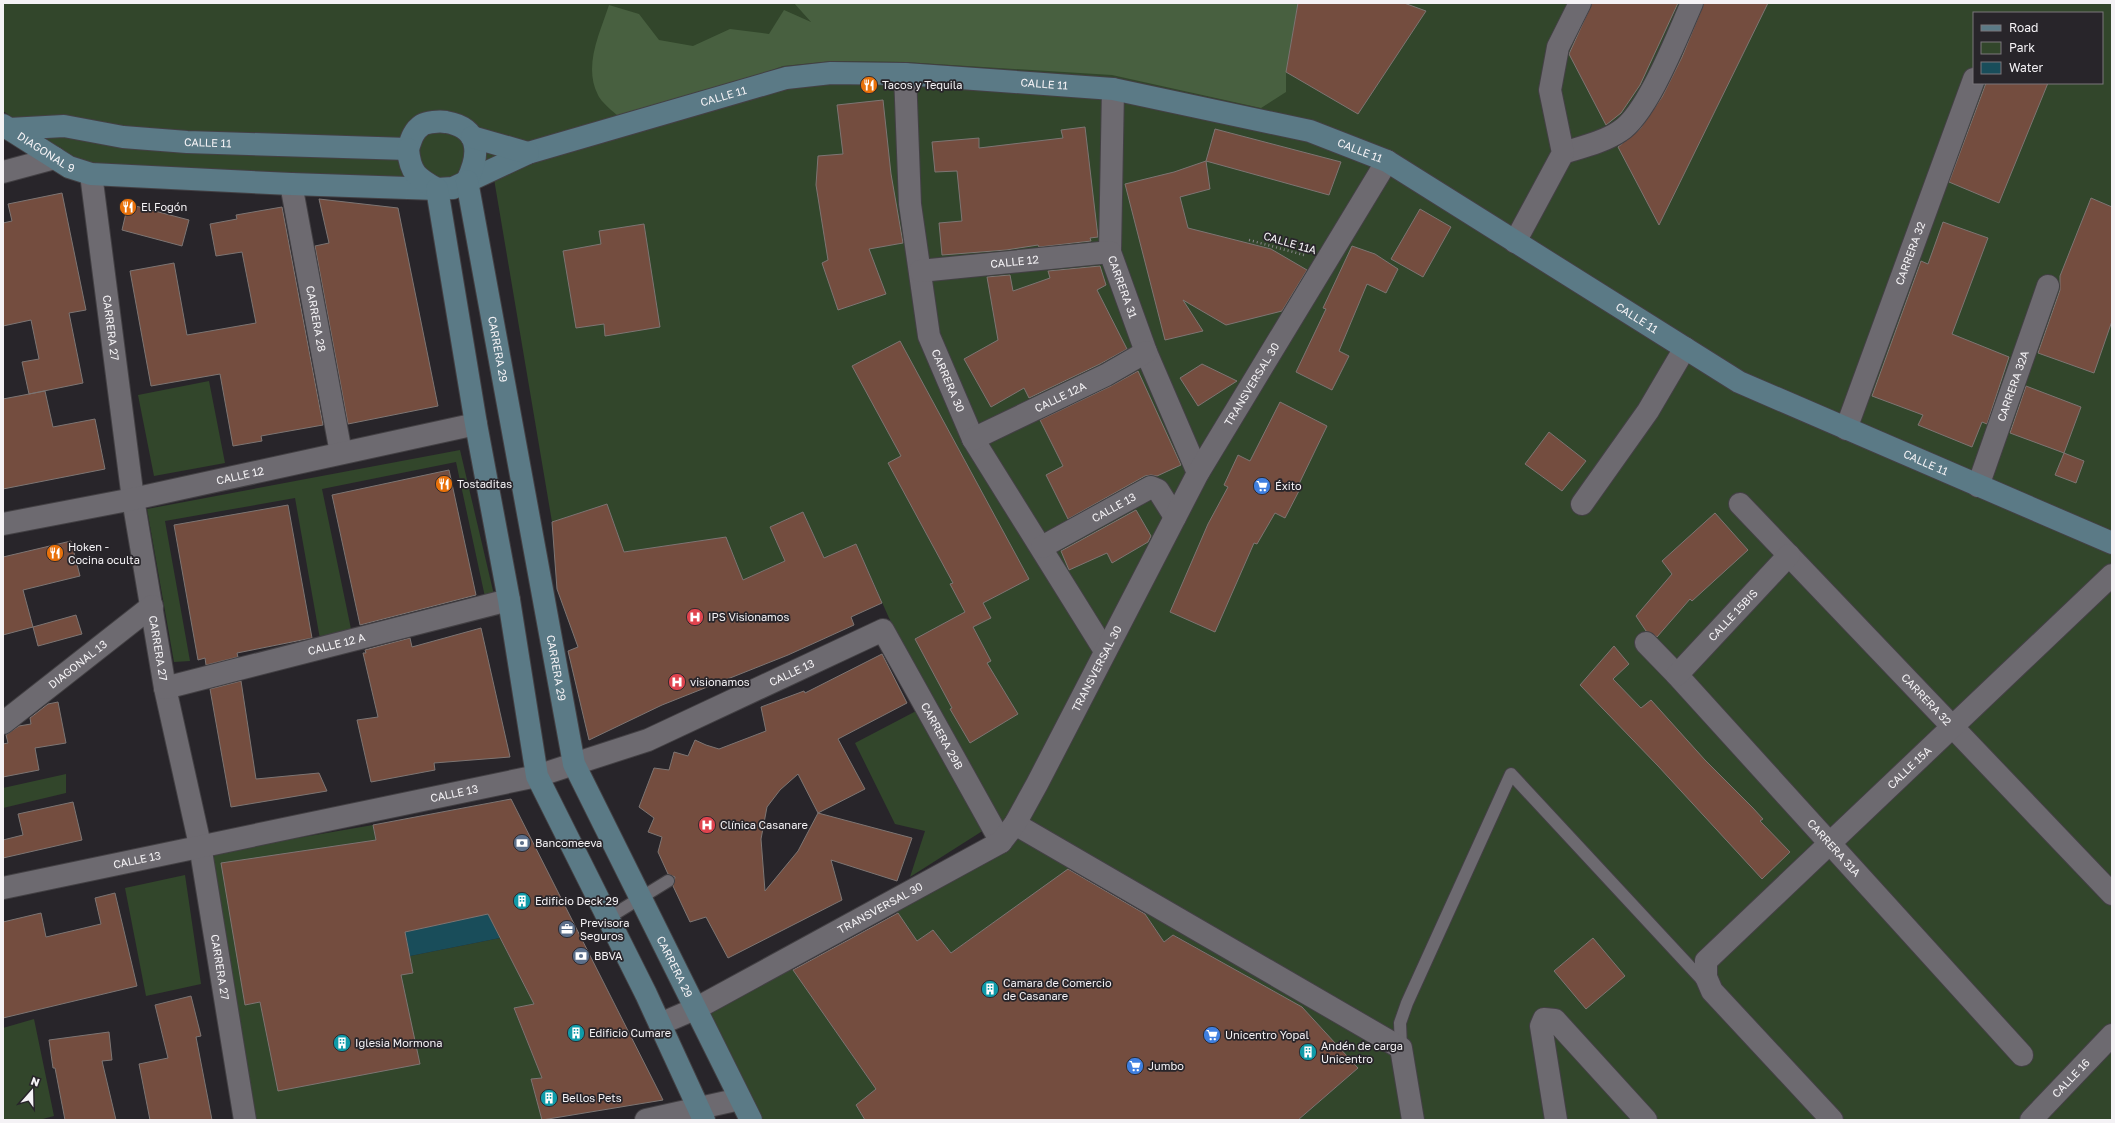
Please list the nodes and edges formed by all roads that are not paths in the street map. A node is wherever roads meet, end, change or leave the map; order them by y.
1 (1580, 3) edge
2 (1692, 3) edge
3 (905, 74) junction
4 (1973, 82) edge
5 (1113, 89) junction
6 (6, 127) edge
7 (472, 137) junction
8 (408, 149) junction
9 (528, 153) junction
10 (1563, 153) junction
11 (54, 158) junction
12 (1387, 161) junction
13 (3, 172) edge
14 (91, 174) junction
15 (467, 181) junction
16 (291, 184) junction
17 (437, 189) junction
18 (1516, 242) junction
19 (1110, 252) junction
20 (920, 271) junction
21 (2048, 286) dead end
22 (1685, 348) junction
23 (1146, 352) junction
24 (476, 424) junction
25 (1846, 429) junction
26 (973, 439) junction
27 (342, 453) junction
28 (1198, 473) junction
29 (1978, 486) junction
30 (134, 499) junction
31 (1582, 504) dead end
32 (1740, 504) dead end
33 (1175, 517) junction
34 (3, 524) edge
35 (2112, 544) edge
36 (1042, 547) junction
37 (1788, 555) junction
38 (2112, 575) edge
39 (508, 600) junction
40 (152, 606) junction
41 (883, 630) joint
42 (1646, 643) dead end
43 (1105, 651) junction
44 (1677, 675) junction
45 (165, 688) junction
46 (3, 723) edge
47 (1953, 728) junction
48 (574, 764) junction
49 (537, 776) junction
50 (1015, 824) junction
51 (1001, 842) junction
52 (1829, 844) junction
53 (200, 845) junction
54 (668, 881) dead end
55 (3, 888) edge
56 (2112, 894) edge
57 (640, 900) junction
58 (608, 918) junction
59 (1712, 991) junction
60 (696, 1008) junction
61 (660, 1024) junction
62 (2112, 1035) edge
63 (1400, 1048) junction
64 (2022, 1054) dead end
65 (740, 1099) junction
66 (701, 1114) edge
67 (245, 1120) edge
68 (646, 1120) edge
69 (751, 1120) edge
70 (1413, 1120) edge
71 (1556, 1120) edge
72 (1646, 1120) edge
73 (1832, 1120) edge
74 (2030, 1120) edge

1 - 10 street
2 - 10 street
3 - 5 main road, CALLE 11
3 - 9 main road, CALLE 11
3 - 20 street, CARRERA 30
4 - 25 street, CARRERA 32
5 - 12 main road, CALLE 11
5 - 19 street, CARRERA 31
6 - 8 main road, CALLE 11
6 - 11 main road, DIAGONAL 9
7 - 8 main road
7 - 9 main road
7 - 15 main road
8 - 17 main road
9 - 15 main road, CALLE 11
10 - 18 street
11 - 13 street
11 - 14 main road, DIAGONAL 9
12 - 18 main road, CALLE 11
12 - 28 street, TRANSVERSAL 30
14 - 16 main road, CALLE 11
14 - 30 street, CARRERA 27
15 - 17 main road, CALLE 11
15 - 48 main road, CARRERA 29
16 - 17 main road, CALLE 11
16 - 27 street, CARRERA 28
17 - 24 main road
18 - 22 main road, CALLE 11
19 - 20 street, CALLE 12
19 - 23 street, CARRERA 31
20 - 26 street, CARRERA 30
21 - 29 street, CARRERA 32A
22 - 25 main road, CALLE 11
22 - 31 street
23 - 26 street, CALLE 12A
23 - 28 street, CARRERA 31
24 - 27 street, CALLE 12
24 - 39 main road
25 - 29 main road, CALLE 11
26 - 36 street, CARRERA 30
27 - 30 street, CALLE 12
28 - 33 street, TRANSVERSAL 30
29 - 35 main road, CALLE 11
30 - 34 street, CALLE 12
30 - 40 street, CARRERA 27
32 - 37 street, CARRERA 32
33 - 36 street, CALLE 13
33 - 43 street, TRANSVERSAL 30
36 - 43 street, CARRERA 30
37 - 44 street, CALLE 15BIS
37 - 47 street, CARRERA 32
38 - 47 street, CALLE 15A
39 - 45 street, CALLE 12 A
39 - 49 main road
40 - 45 street, CARRERA 27
40 - 46 street, DIAGONAL 13
41 - 48 street, CALLE 13
41 - 51 street, CARRERA 29B
42 - 44 street, CARRERA 31A
43 - 50 street, TRANSVERSAL 30
44 - 52 street, CARRERA 31A
45 - 53 street, CARRERA 27
47 - 52 street, CALLE 15A
47 - 56 street, CARRERA 32
48 - 49 street, CALLE 13
48 - 57 main road, CARRERA 29
49 - 53 street, CALLE 13
49 - 58 main road
50 - 51 street, TRANSVERSAL 30
50 - 63 street
51 - 60 street, TRANSVERSAL 30
52 - 59 street, CALLE 15A
52 - 64 street, CARRERA 31A
53 - 55 street, CALLE 13
53 - 67 street, CARRERA 27
54 - 57 lane
57 - 58 lane
57 - 60 main road, CARRERA 29
58 - 61 main road
59 - 63 lane
59 - 73 street
60 - 61 street, TRANSVERSAL 30
60 - 65 main road, CARRERA 29
61 - 66 main road
62 - 74 street, CALLE 16
63 - 70 street
65 - 66 street
65 - 69 main road, CARRERA 29
66 - 68 street
71 - 72 street

